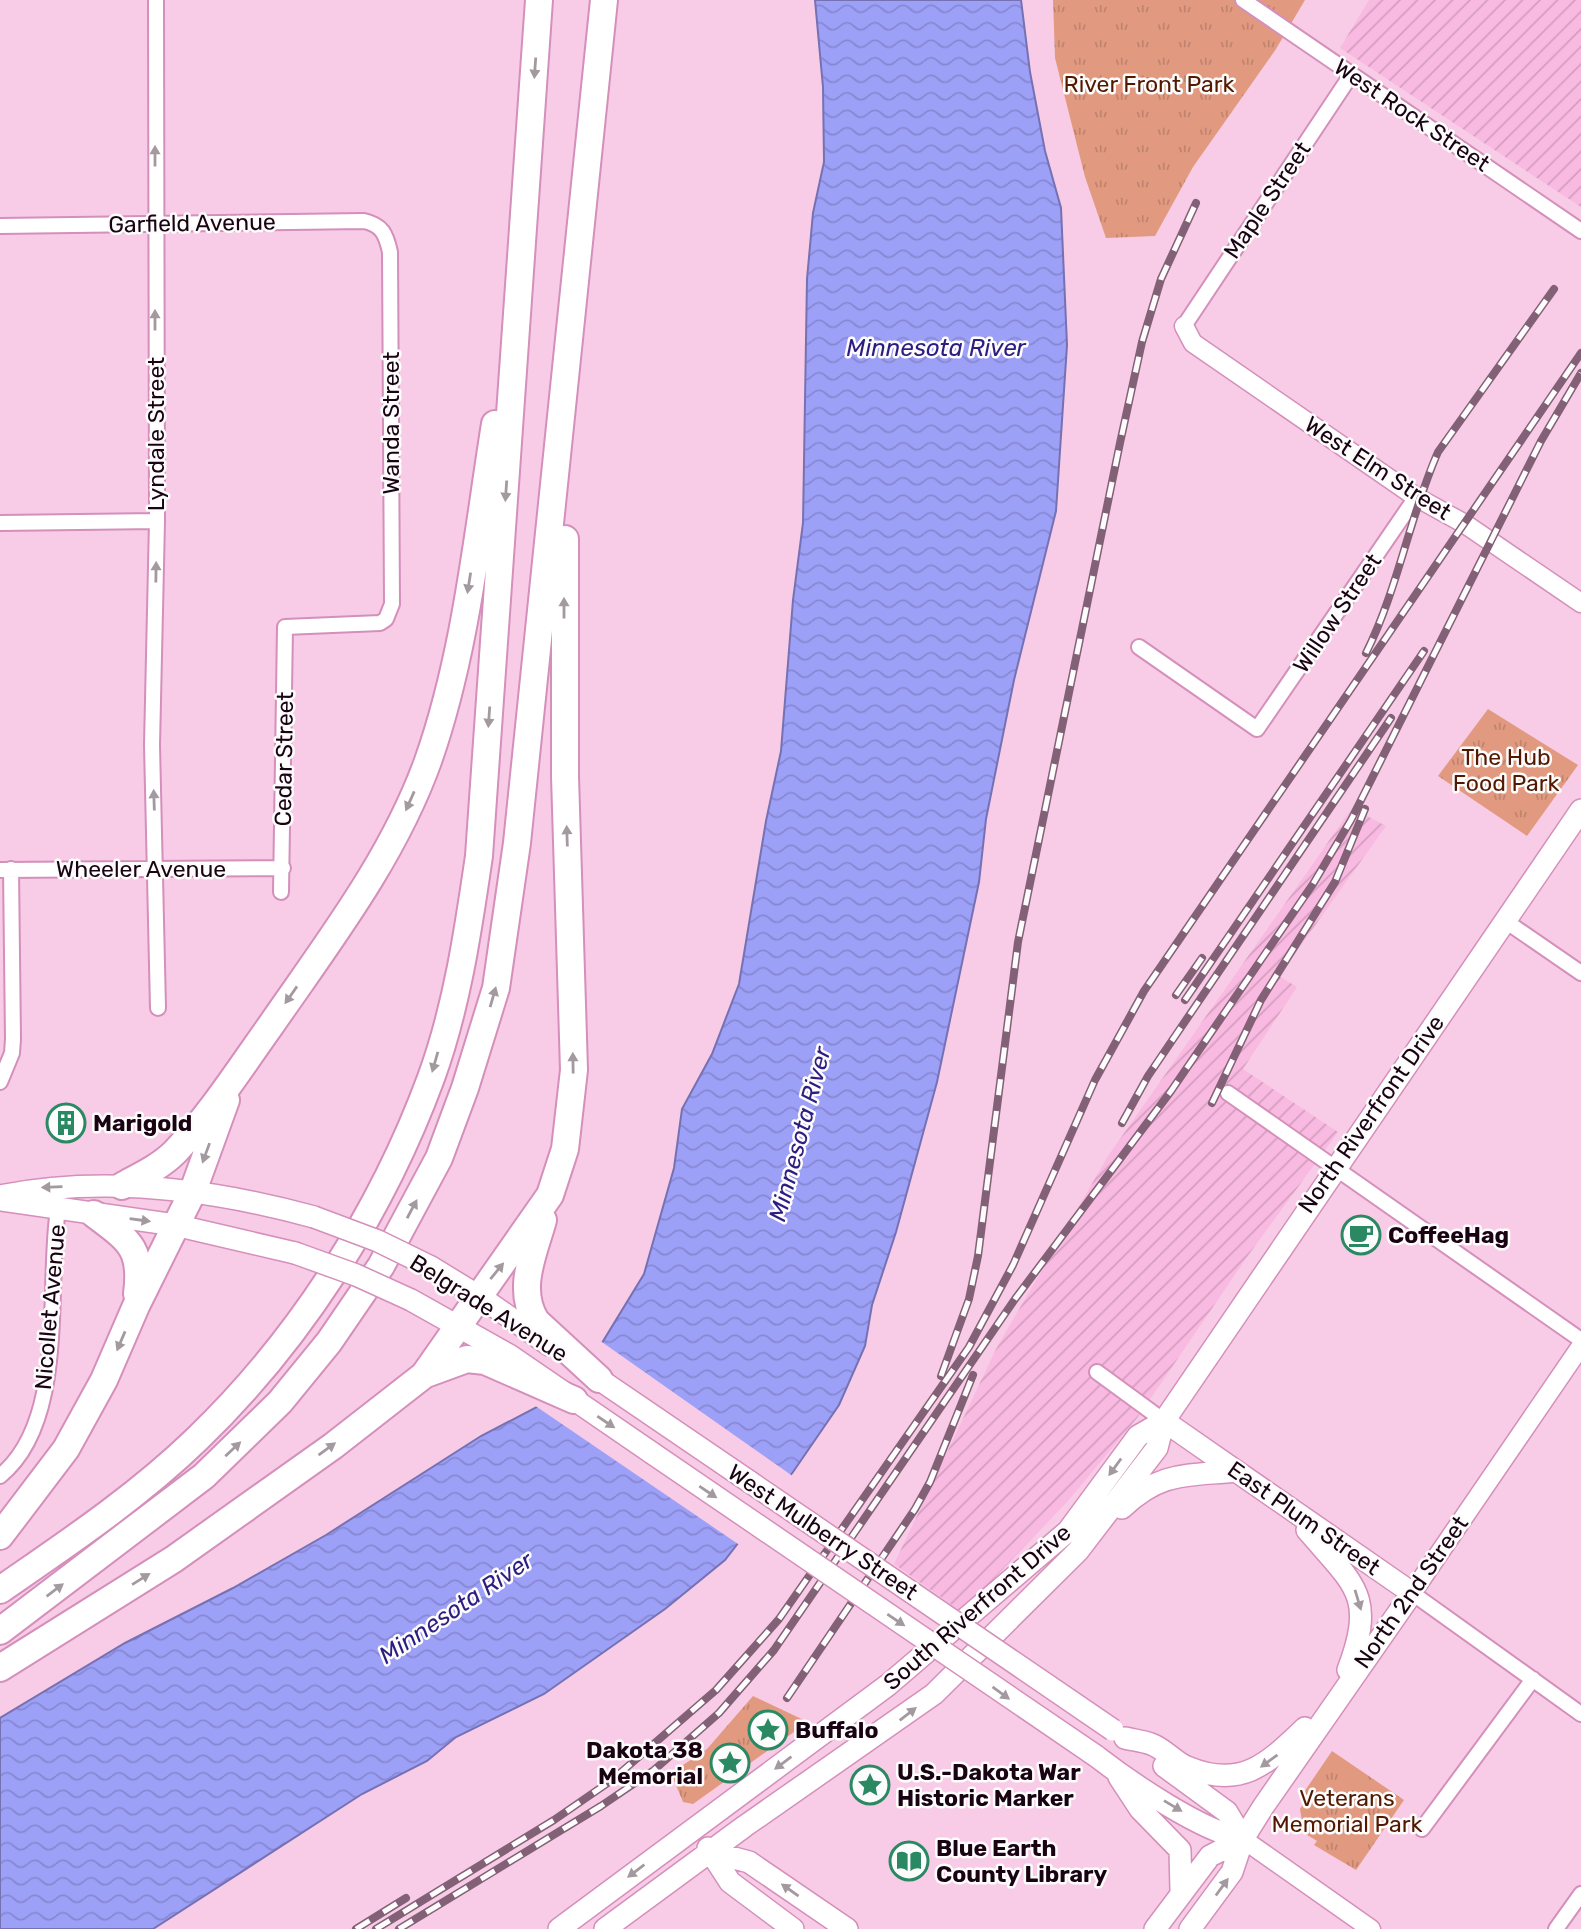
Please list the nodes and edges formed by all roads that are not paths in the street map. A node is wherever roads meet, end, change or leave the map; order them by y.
1 (156, 0) edge
2 (539, 0) edge
3 (604, 0) edge
4 (1243, 0) edge
5 (1351, 75) junction
6 (155, 224) junction
7 (0, 226) edge
8 (382, 228) joint
9 (1581, 231) edge
10 (520, 274) junction
11 (1184, 326) joint
12 (567, 378) junction
13 (1416, 496) junction
14 (157, 521) junction
15 (0, 523) edge
16 (1581, 603) edge
17 (285, 626) joint
18 (1139, 647) dead end
19 (1581, 810) edge
20 (155, 868) junction
21 (283, 868) junction
22 (6, 870) edge
23 (281, 892) dead end
24 (1504, 920) junction
25 (1581, 973) edge
26 (158, 1008) dead end
27 (239, 1070) junction
28 (0, 1082) edge
29 (1228, 1093) dead end
30 (1334, 1167) junction
31 (122, 1186) junction
32 (193, 1191) junction
33 (550, 1195) junction
34 (0, 1198) edge
35 (58, 1209) junction
36 (93, 1214) junction
37 (175, 1225) junction
38 (477, 1295) junction
39 (136, 1306) junction
40 (457, 1326) junction
41 (532, 1326) junction
42 (1581, 1340) edge
43 (1581, 1346) edge
44 (505, 1361) junction
45 (1097, 1372) dead end
46 (424, 1374) junction
47 (599, 1379) joint
48 (574, 1400) joint
49 (1164, 1421) junction
50 (1236, 1471) junction
51 (0, 1476) edge
52 (1288, 1507) junction
53 (0, 1536) edge
54 (1078, 1551) junction
55 (0, 1590) edge
56 (1412, 1593) junction
57 (0, 1631) edge
58 (0, 1668) edge
59 (1533, 1679) junction
60 (1338, 1698) junction
61 (1581, 1714) edge
62 (1119, 1734) junction
63 (1116, 1772) junction
64 (1422, 1829) dead end
65 (691, 1831) junction
66 (1243, 1839) junction
67 (712, 1852) junction
68 (1181, 1891) junction
69 (1581, 1894) edge
70 (559, 1929) edge
71 (605, 1929) edge
72 (793, 1929) edge
73 (847, 1929) edge
74 (1155, 1929) edge
75 (1190, 1929) edge
76 (1371, 1929) edge
77 (1556, 1929) edge

6 -> 1 street, Lyndale Street
2 -> 10 highway
3 - 12 highway
4 - 5 street, West Rock Street
5 - 9 street, West Rock Street
5 - 11 street, Maple Street
6 - 7 street, Garfield Avenue
6 - 8 street, Garfield Avenue
14 -> 6 street, Lyndale Street
8 - 17 street, Wanda Street
10 -> 27 highway
10 -> 55 highway
11 - 13 street, West Elm Street
33 -> 12 highway
57 -> 12 highway
13 - 16 street, West Elm Street
13 - 18 street, Willow Street
14 - 15 street
20 -> 14 street, Lyndale Street
17 - 21 street, Cedar Street
19 - 24 main road, North Riverfront Drive
20 - 21 street, Wheeler Avenue
20 - 22 street, Wheeler Avenue
20 - 26 street, Lyndale Street
21 - 23 street, Cedar Street
22 - 28 street
24 - 25 street
24 - 30 main road, North Riverfront Drive
27 - 31 highway
27 -> 32 highway
29 - 30 street
30 - 42 street
30 - 49 main road, North Riverfront Drive
31 - 32 main road, Belgrade Avenue
31 -> 34 main road, Belgrade Avenue
32 - 37 highway
32 - 38 main road, Belgrade Avenue, bridge
38 -> 33 highway
33 - 41 highway
34 - 35 main road, Belgrade Avenue
35 - 36 main road, Belgrade Avenue
35 - 51 street, Nicollet Avenue
36 -> 37 main road, Belgrade Avenue
36 - 39 highway
37 - 39 highway
37 - 40 main road, Belgrade Avenue, bridge
38 - 40 highway
38 - 41 main road, Belgrade Avenue
39 -> 53 highway
40 - 44 main road, Belgrade Avenue
40 - 46 highway
41 - 47 highway
43 - 56 street, North 2nd Street
44 - 46 highway
44 - 48 highway
45 - 49 street
58 -> 46 highway
47 - 62 main road, West Mulberry Street, bridge
48 -> 63 main road, West Mulberry Street, bridge
49 - 50 main road, East Plum Street
49 - 54 main road, South Riverfront Drive
49 -> 65 main road, South Riverfront Drive
50 - 52 main road, East Plum Street
50 - 54 main road
52 - 56 main road, East Plum Street
52 -> 60 main road
67 -> 54 main road, South Riverfront Drive
56 - 59 street, East Plum Street
56 - 60 main road, North 2nd Street
59 - 61 street, East Plum Street
59 - 64 street
60 -> 62 main road
60 - 66 main road, North 2nd Street
62 - 66 main road, West Mulberry Street
63 -> 66 main road
63 - 68 main road
65 - 67 main road
65 -> 70 main road, South Riverfront Drive
66 - 68 main road, North 2nd Street
75 -> 66 main road, North 2nd Street
66 - 76 street
67 - 71 main road, South Riverfront Drive
67 - 72 main road
73 -> 67 main road
68 - 74 main road, North 2nd Street
69 - 77 street

